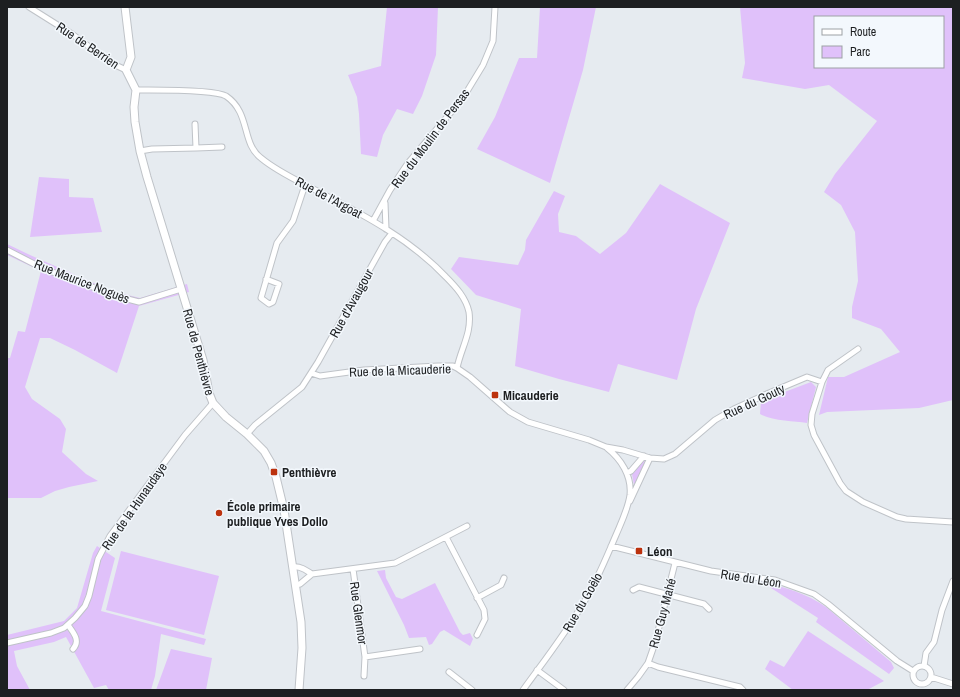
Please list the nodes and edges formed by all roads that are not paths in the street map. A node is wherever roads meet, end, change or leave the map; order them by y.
1 (29, 7) edge
2 (125, 7) edge
3 (495, 7) edge
4 (126, 70) junction
5 (136, 90) junction
6 (195, 124) dead end
7 (222, 147) dead end
8 (196, 148) junction
9 (140, 151) junction
10 (305, 185) junction
11 (384, 202) junction
12 (373, 221) junction
13 (386, 229) junction
14 (392, 233) junction
15 (7, 250) edge
16 (266, 279) junction
17 (181, 289) junction
18 (858, 349) dead end
19 (457, 368) junction
20 (311, 374) junction
21 (822, 382) junction
22 (213, 403) junction
23 (247, 434) junction
24 (606, 447) junction
25 (644, 456) junction
26 (650, 458) junction
27 (627, 473) junction
28 (628, 506) junction
29 (953, 522) edge
30 (467, 526) dead end
31 (446, 537) junction
32 (611, 546) junction
33 (675, 563) junction
34 (293, 567) junction
35 (353, 569) junction
36 (312, 574) junction
37 (504, 578) dead end
38 (953, 581) edge
39 (296, 585) junction
40 (633, 590) dead end
41 (667, 594) junction
42 (477, 598) junction
43 (709, 609) dead end
44 (68, 625) junction
45 (477, 635) dead end
46 (7, 643) edge
47 (73, 649) dead end
48 (420, 649) dead end
49 (365, 657) junction
50 (648, 662) junction
51 (924, 666) junction
52 (537, 670) junction
53 (913, 671) junction
54 (450, 672) dead end
55 (364, 676) dead end
56 (931, 677) junction
57 (920, 684) junction
58 (953, 684) edge
59 (299, 690) edge
60 (472, 690) edge
61 (523, 690) edge
62 (564, 690) edge
63 (627, 690) edge
64 (744, 690) edge
65 (918, 690) edge

1 - 4 street, Rue de Berrien
2 - 4 street
3 - 11 street, Rue du Moulin de Persas
4 - 5 street
5 - 9 street, Rue de Penthièvre
5 - 10 street, Rue de l'Argoat
6 - 8 street
7 - 8 street
8 - 9 street
9 - 17 street, Rue de Penthièvre
10 - 12 street, Rue de l'Argoat
10 - 16 street
11 - 12 street, Rue du Moulin de Persas
11 - 13 street, Rue du Moulin de Persas
12 - 13 street, Rue de l'Argoat
13 - 14 street, Rue de l'Argoat
14 - 19 street, Rue de l'Argoat
14 - 20 street, Rue d'Avaugour
15 - 17 street, Rue Maurice Noguès
16 - 16 street
17 - 22 street, Rue de Penthièvre
18 - 21 street
19 - 20 street, Rue de la Micauderie
19 - 24 street, Rue de la Micauderie
20 - 23 street
21 - 26 street, Rue du Gouty
21 - 29 street
22 - 23 street, Rue de Penthièvre
22 - 44 street, Rue de la Hunaudaye
23 - 34 street, Rue de Penthièvre
24 - 25 street, Rue de la Micauderie
24 - 27 street, Rue du Goëlo
25 - 26 street, Rue de la Micauderie
25 - 27 street
26 - 28 street, Rue du Goëlo
27 - 28 street, Rue du Goëlo
28 - 32 street, Rue du Goëlo
30 - 31 street
31 - 35 street
31 - 42 street
32 - 33 street, Rue du Léon
32 - 52 street, Rue du Goëlo
33 - 41 street, Rue Guy Mahé
33 - 53 street, Rue du Léon
34 - 36 street
34 - 39 street, Rue de Penthièvre
35 - 36 street
35 - 49 street, Rue Glenmor
36 - 39 street
37 - 42 street
38 - 51 street
39 - 59 street, Rue de Penthièvre
40 - 41 street
41 - 43 street
41 - 50 street, Rue Guy Mahé
42 - 45 street
44 - 46 street, Rue de la Hunaudaye
44 - 47 street
48 - 49 street, Rue Glenmor
49 - 55 street, Rue Glenmor
50 - 63 street, Rue Guy Mahé
50 - 64 street, Rue Guy Mahé
51 - 53 street
51 - 56 street
52 - 61 street, Rue du Goëlo
52 - 62 street
53 - 57 street
54 - 60 street
56 - 57 street
56 - 58 street
57 - 65 street

